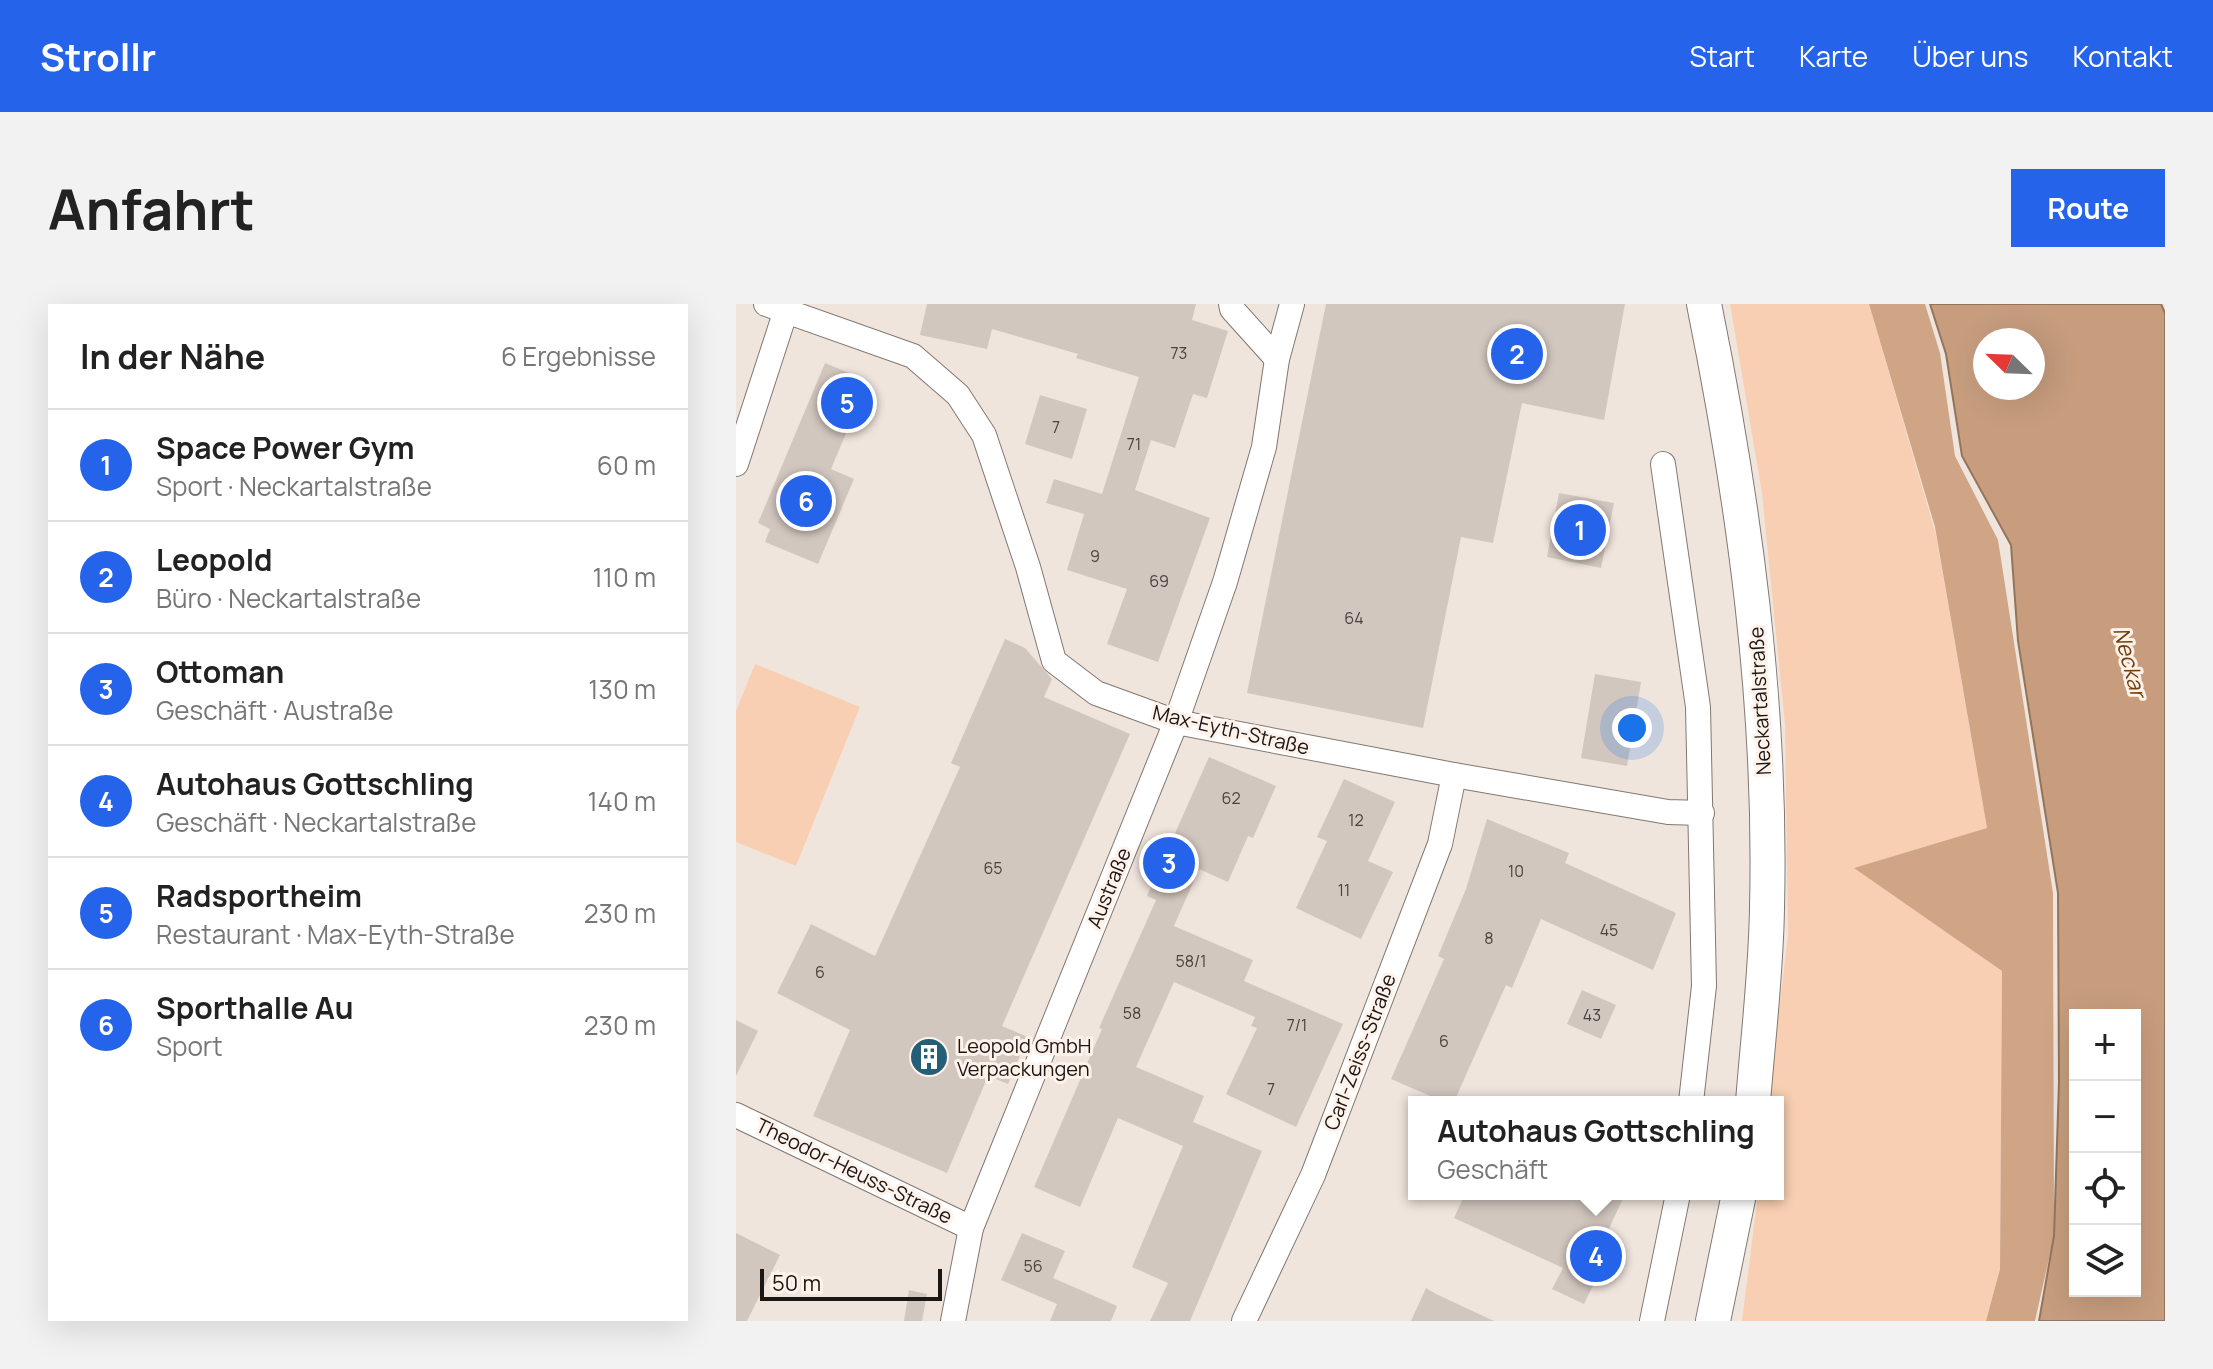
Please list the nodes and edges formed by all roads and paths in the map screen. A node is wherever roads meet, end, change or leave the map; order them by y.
1 (1231, 304) edge
2 (1292, 304) edge
3 (1704, 304) edge
4 (780, 306) edge
5 (1277, 359) junction
6 (736, 464) edge
7 (1663, 464) dead end
8 (1176, 722) junction
9 (1454, 775) junction
10 (1702, 813) junction
11 (1692, 1096) edge
12 (1753, 1096) edge
13 (736, 1115) edge
14 (1677, 1200) edge
15 (1738, 1200) edge
16 (971, 1228) junction
17 (953, 1321) edge
18 (1244, 1321) edge
19 (1652, 1321) edge
20 (1713, 1321) edge

1 - 5 street
2 - 5 street, Austraße
3 - 12 main road, Neckartalstraße
4 - 6 street
4 - 8 street, Max-Eyth-Straße
5 - 8 street, Austraße
7 - 10 street
8 - 9 street, Max-Eyth-Straße
8 - 16 street, Austraße
9 - 10 street, Max-Eyth-Straße
9 - 18 street, Carl-Zeiss-Straße
10 - 11 street
13 - 16 street, Theodor-Heuss-Straße
14 - 19 street
15 - 20 main road
16 - 17 street, Austraße

